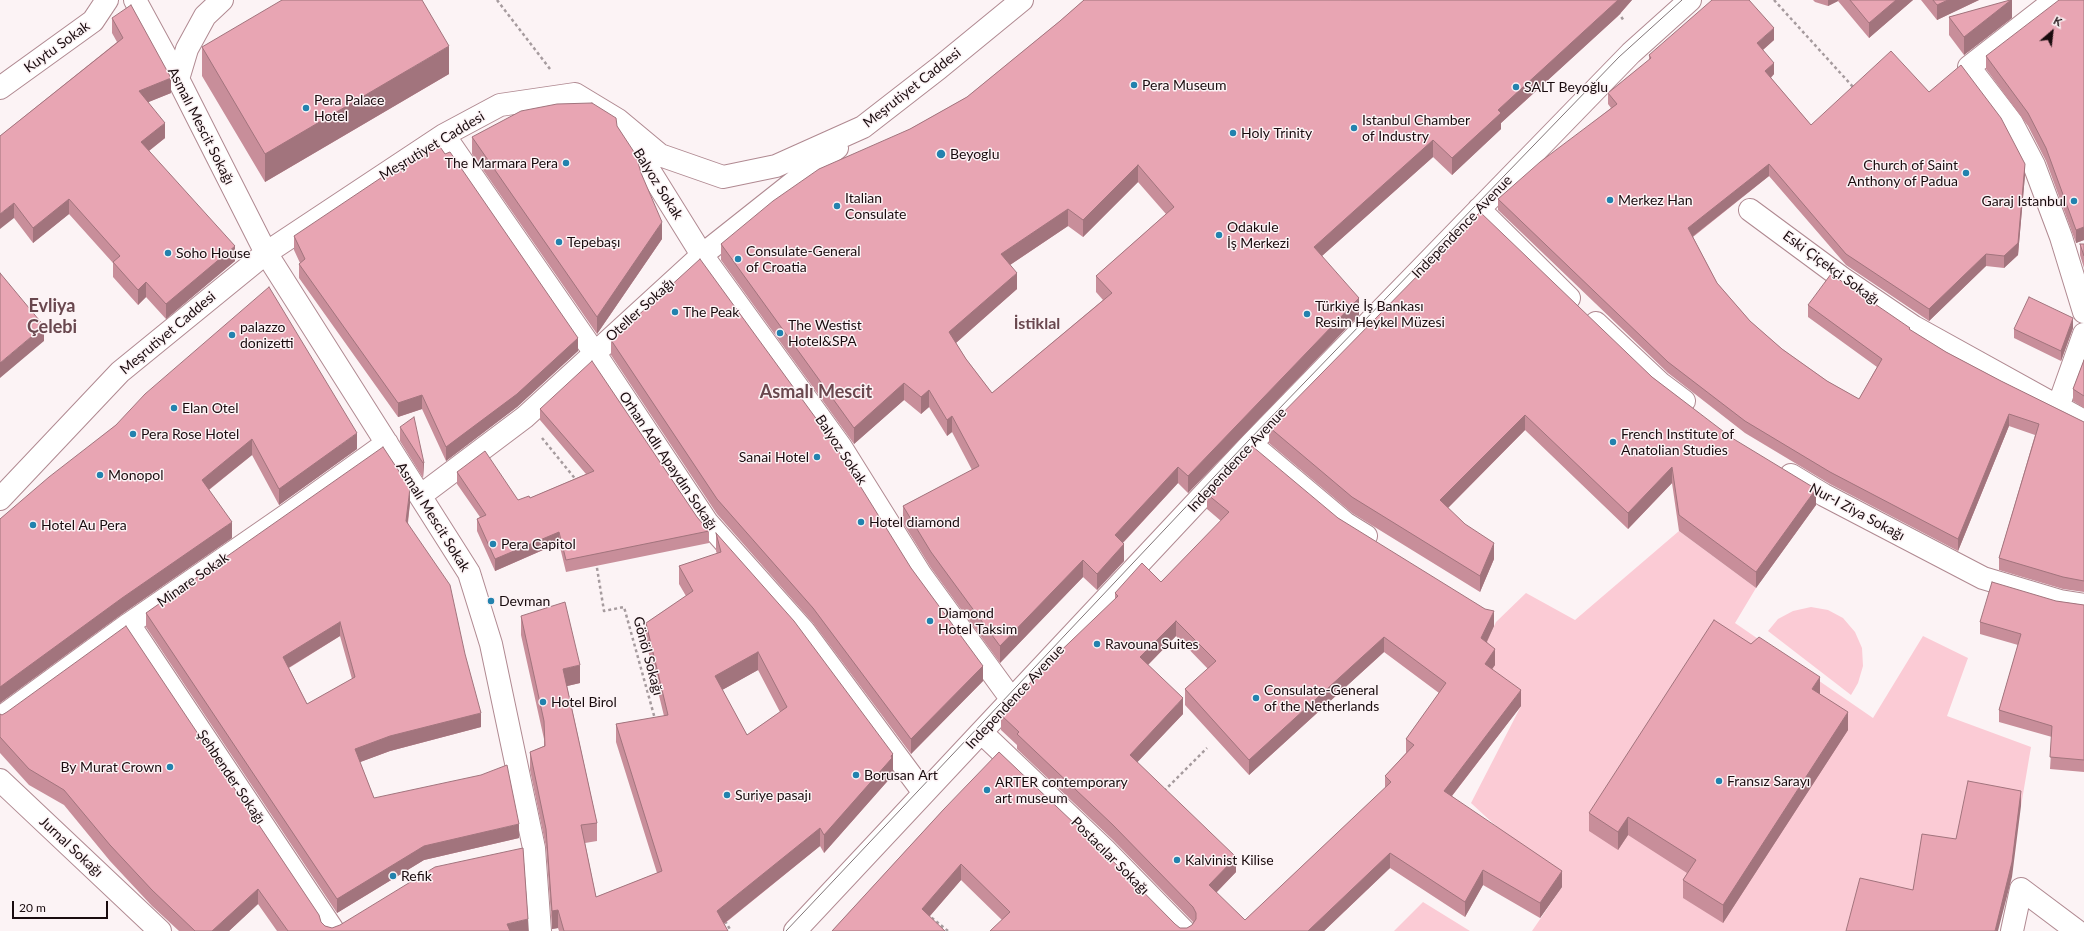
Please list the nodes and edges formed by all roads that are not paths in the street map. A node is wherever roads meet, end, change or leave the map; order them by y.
1 (106, 0) edge
2 (135, 0) edge
3 (222, 0) edge
4 (1022, 0) edge
5 (1690, 0) edge
6 (2055, 0) edge
7 (178, 79) junction
8 (0, 88) edge
9 (618, 120) junction
10 (863, 127) junction
11 (444, 135) junction
12 (1479, 209) junction
13 (1750, 210) dead end
14 (266, 253) junction
15 (702, 255) junction
16 (2084, 312) edge
17 (2084, 334) edge
18 (594, 352) junction
19 (2058, 407) junction
20 (1702, 416) edge
21 (2084, 421) edge
22 (386, 443) junction
23 (1251, 444) junction
24 (1771, 463) edge
25 (420, 496) junction
26 (0, 499) edge
27 (1385, 548) edge
28 (2084, 605) edge
29 (129, 624) junction
30 (1012, 700) junction
31 (0, 718) edge
32 (982, 733) junction
33 (0, 780) edge
34 (924, 793) junction
35 (534, 848) junction
36 (512, 852) edge
37 (352, 918) edge
38 (332, 930) edge
39 (160, 931) edge
40 (540, 931) edge
41 (795, 931) edge
42 (1184, 931) edge
43 (2012, 931) edge
44 (2077, 931) edge

1 - 8 street, Kuytu Sokak
2 - 7 street, Asmalı Mescit Sokağı
3 - 7 street
4 - 10 street, Meşrutiyet Caddesi
5 - 12 street, Independence Avenue
6 - 16 street
7 - 14 street, Asmalı Mescit Sokağı
9 - 10 street, Meşrutiyet Caddesi
9 - 11 street, Meşrutiyet Caddesi
9 - 15 street, Balyoz Sokak
10 - 15 street, Oteller Sokağı
11 - 14 street, Meşrutiyet Caddesi
11 - 18 street, Orhan Adlı Apaydın Sokağı
12 - 20 street
12 - 23 street, Independence Avenue
13 - 19 street, Eski Çiçekçi Sokağı
14 - 22 street, Asmalı Mescit Sokak
14 - 26 street, Meşrutiyet Caddesi
15 - 18 street, Oteller Sokağı
15 - 30 street, Balyoz Sokak
17 - 19 street
18 - 25 street, Oteller Sokağı
18 - 34 street, Orhan Adlı Apaydın Sokağı
19 - 21 street, Eski Çiçekçi Sokağı
22 - 25 street, Asmalı Mescit Sokak
22 - 29 street, Minare Sokak
23 - 27 street
23 - 30 street, Independence Avenue
24 - 28 street, Nur-I Ziya Sokağı
25 - 35 street, Asmalı Mescit Sokak
29 - 31 street, Minare Sokak
29 - 38 street, Şehbender Sokağı
30 - 32 street, Independence Avenue
32 - 34 street, Independence Avenue
32 - 42 street, Postacılar Sokağı
33 - 39 street, Jurnal Sokağı
34 - 41 street, Independence Avenue
35 - 36 street
35 - 40 street, Asmalı Mescit Sokak
37 - 38 street
43 - 44 street

